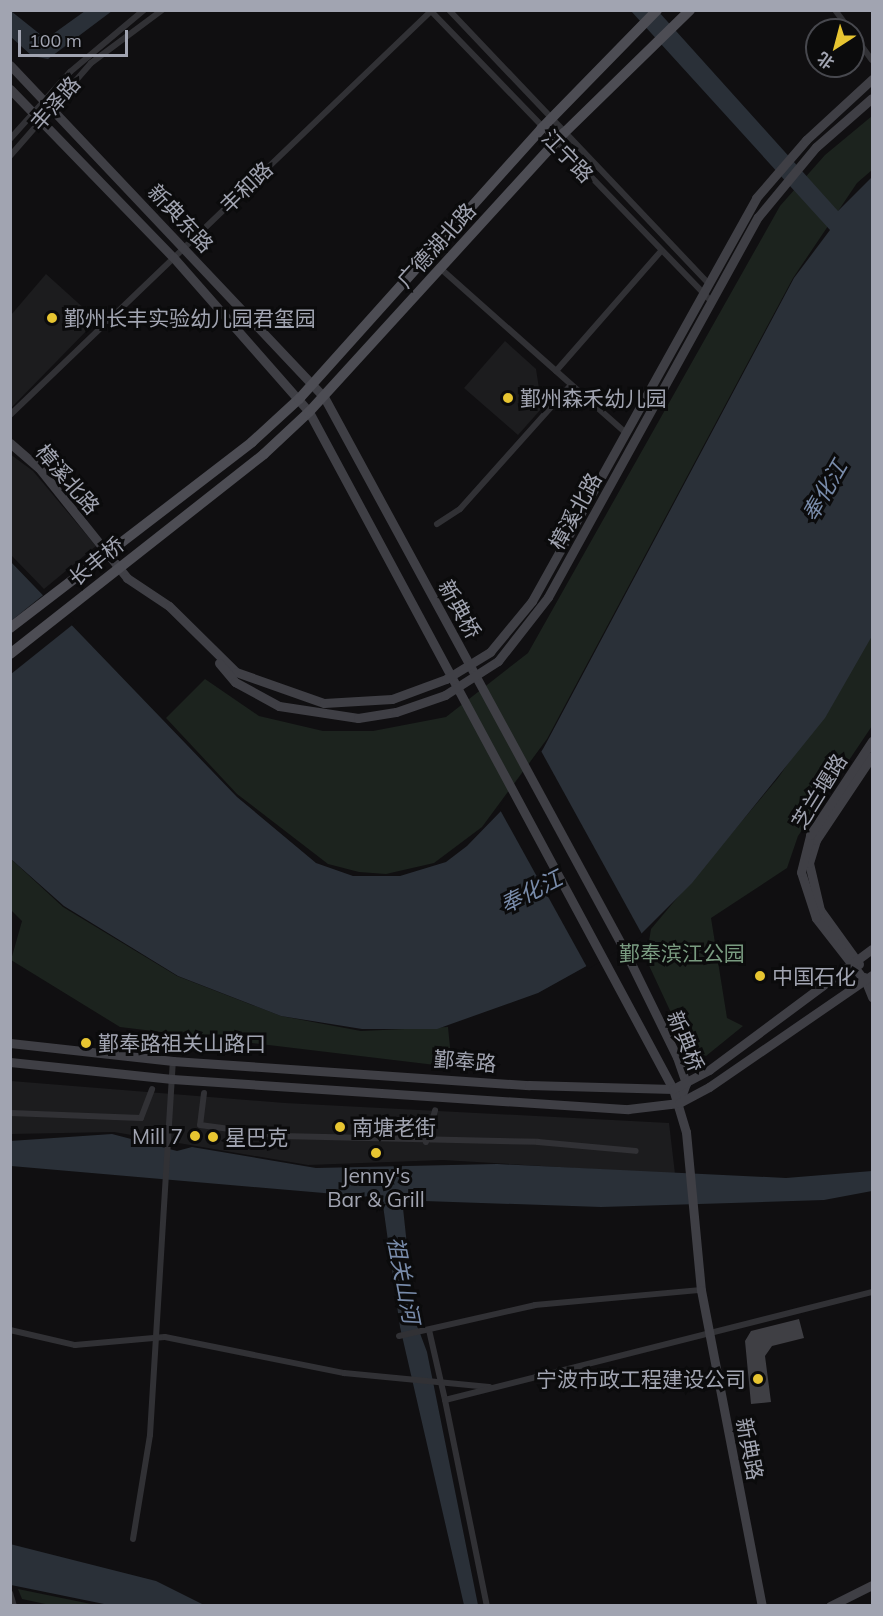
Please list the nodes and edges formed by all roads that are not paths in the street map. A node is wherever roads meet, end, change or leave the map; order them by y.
1 (144, 10) edge
2 (162, 10) edge
3 (448, 10) edge
4 (657, 10) edge
5 (690, 10) edge
6 (430, 11) edge
7 (10, 65) edge
8 (873, 79) edge
9 (10, 89) edge
10 (873, 98) edge
11 (47, 103) junction
12 (32, 111) junction
13 (40, 119) junction
14 (550, 119) junction
15 (541, 129) junction
16 (564, 133) junction
17 (10, 139) edge
18 (555, 143) junction
19 (10, 156) edge
20 (184, 247) junction
21 (661, 251) junction
22 (173, 257) junction
23 (440, 268) junction
24 (710, 285) junction
25 (705, 296) junction
26 (556, 371) junction
27 (313, 385) junction
28 (571, 385) junction
29 (324, 397) junction
30 (299, 399) junction
31 (309, 412) junction
32 (10, 415) edge
33 (626, 433) junction
34 (10, 443) edge
35 (195, 485) joint
36 (205, 499) joint
37 (437, 524) dead end
38 (10, 628) edge
39 (200, 637) junction
40 (10, 654) edge
41 (873, 741) edge
42 (873, 756) edge
43 (873, 950) edge
44 (854, 963) junction
45 (869, 978) edge
46 (873, 997) edge
47 (10, 1043) edge
48 (173, 1061) junction
49 (10, 1062) edge
50 (172, 1079) junction
51 (686, 1083) junction
52 (152, 1089) dead end
53 (673, 1089) junction
54 (204, 1093) dead end
55 (679, 1104) junction
56 (435, 1110) dead end
57 (10, 1113) edge
58 (426, 1143) junction
59 (636, 1151) dead end
60 (701, 1290) junction
61 (873, 1292) edge
62 (10, 1330) edge
63 (429, 1330) junction
64 (710, 1332) junction
65 (399, 1336) dead end
66 (152, 1338) junction
67 (438, 1380) junction
68 (492, 1388) junction
69 (445, 1400) junction
70 (133, 1539) dead end
71 (873, 1585) edge
72 (487, 1605) edge
73 (762, 1605) edge
74 (830, 1605) edge

1 - 11 street, 丰泽路
2 - 11 street, 丰泽路
3 - 14 street, 江宁路
4 - 14 main road, 广德湖北路
5 - 16 main road, 广德湖北路
6 - 15 street, 江宁路
6 - 20 street, 丰和路
7 - 11 main road, 新典东路
8 - 24 main road, 樟溪北路
9 - 12 main road, 新典东路
10 - 24 main road, 樟溪北路
11 - 12 street, 丰泽路
11 - 13 street, 丰泽路
11 - 20 main road, 新典东路
12 - 13 main road, 新典东路
12 - 17 street, 丰泽路
13 - 19 street, 丰泽路
13 - 22 main road, 新典东路
14 - 15 main road, 广德湖北路
14 - 16 street, 江宁路
15 - 18 street, 江宁路
15 - 27 main road, 广德湖北路
16 - 18 main road, 广德湖北路
16 - 24 street, 江宁路
18 - 21 street, 江宁路
18 - 23 main road, 广德湖北路
20 - 22 street, 丰和路
20 - 27 main road, 新典东路
21 - 25 street, 江宁路
21 - 26 street
22 - 30 main road, 新典东路
22 - 32 street, 丰和路
23 - 26 street
23 - 29 main road, 广德湖北路
24 - 25 main road, 樟溪北路
25 - 33 main road, 樟溪北路
25 - 39 main road, 樟溪北路
26 - 28 street
27 - 29 main road, 新典东路
27 - 30 main road, 广德湖北路
28 - 33 street
28 - 37 street
29 - 31 main road, 广德湖北路
29 - 51 main road, 新典桥
30 - 31 main road, 新典东路
30 - 35 main road, 广德湖北路
31 - 36 main road, 广德湖北路
31 - 53 main road, 新典桥
33 - 39 main road, 樟溪北路
34 - 39 main road, 樟溪北路
35 - 38 main road, 长丰桥
36 - 40 main road, 长丰桥
41 - 44 main road, 芝兰堰路
42 - 44 main road, 芝兰堰路
43 - 44 main road, 鄞奉路
44 - 45 main road, 芝兰堰路
44 - 51 main road, 鄞奉路
45 - 46 main road, 芝兰堰路
45 - 55 main road, 鄞奉路
47 - 48 main road, 鄞奉路
48 - 50 street
48 - 53 main road, 鄞奉路
49 - 50 main road, 鄞奉路
50 - 55 main road, 鄞奉路
50 - 66 street
51 - 53 main road, 鄞奉路
51 - 55 main road, 新典桥
52 - 57 street
53 - 55 main road, 新典桥
54 - 58 street
55 - 60 main road, 新典路
56 - 58 street
58 - 59 street
60 - 63 street
60 - 64 main road, 新典路
61 - 64 street
62 - 66 street
63 - 65 street
63 - 67 street
64 - 68 street
64 - 73 main road, 新典路
66 - 67 street
66 - 70 street
67 - 68 street
67 - 69 street
68 - 69 street
69 - 72 street
71 - 74 main road

